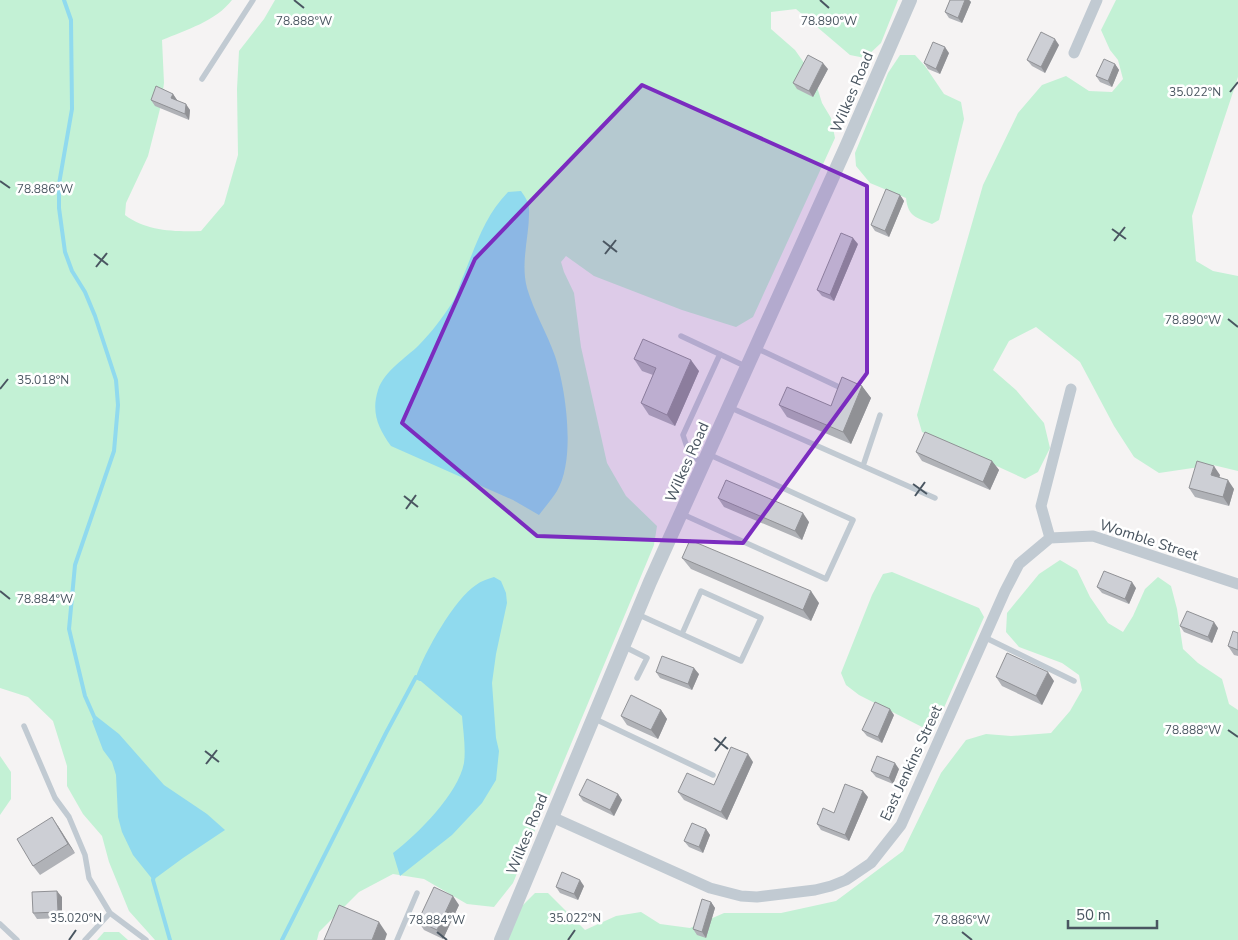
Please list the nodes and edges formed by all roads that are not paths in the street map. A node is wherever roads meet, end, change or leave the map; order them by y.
1 (253, 0) edge
2 (910, 0) edge
3 (1097, 0) edge
4 (1074, 53) dead end
5 (202, 79) dead end
6 (681, 336) dead end
7 (756, 348) junction
8 (720, 354) junction
9 (747, 367) junction
10 (839, 387) edge
11 (1071, 389) dead end
12 (729, 407) junction
13 (880, 415) dead end
14 (706, 458) junction
15 (863, 466) junction
16 (935, 498) dead end
17 (681, 514) junction
18 (1050, 538) junction
19 (1238, 584) edge
20 (637, 614) junction
21 (682, 634) junction
22 (984, 637) junction
23 (623, 646) junction
24 (638, 678) dead end
25 (1074, 681) dead end
26 (593, 718) junction
27 (24, 726) dead end
28 (713, 775) dead end
29 (552, 817) junction
30 (417, 893) dead end
31 (110, 912) junction
32 (0, 924) edge
33 (17, 940) edge
34 (85, 940) edge
35 (146, 940) edge
36 (398, 940) edge
37 (501, 940) edge

1 - 5 lane
2 - 7 street, Wilkes Road
3 - 4 street
6 - 8 lane
7 - 9 street, Wilkes Road
7 - 10 lane
8 - 9 lane
8 - 14 lane
9 - 12 street, Wilkes Road
11 - 18 street
12 - 14 street, Wilkes Road
12 - 15 lane
13 - 15 lane
14 - 17 street, Wilkes Road
14 - 17 lane
15 - 16 lane
17 - 20 street, Wilkes Road
18 - 19 street, Womble Street
18 - 22 street, East Jenkins Street
20 - 21 lane
20 - 23 street, Wilkes Road
21 - 21 lane
22 - 25 lane
22 - 29 street, East Jenkins Street
23 - 24 lane
23 - 26 street, Wilkes Road
26 - 28 lane
26 - 29 street, Wilkes Road
27 - 31 lane
29 - 37 street, Wilkes Road
30 - 36 lane
31 - 34 lane
31 - 35 lane
32 - 33 lane

